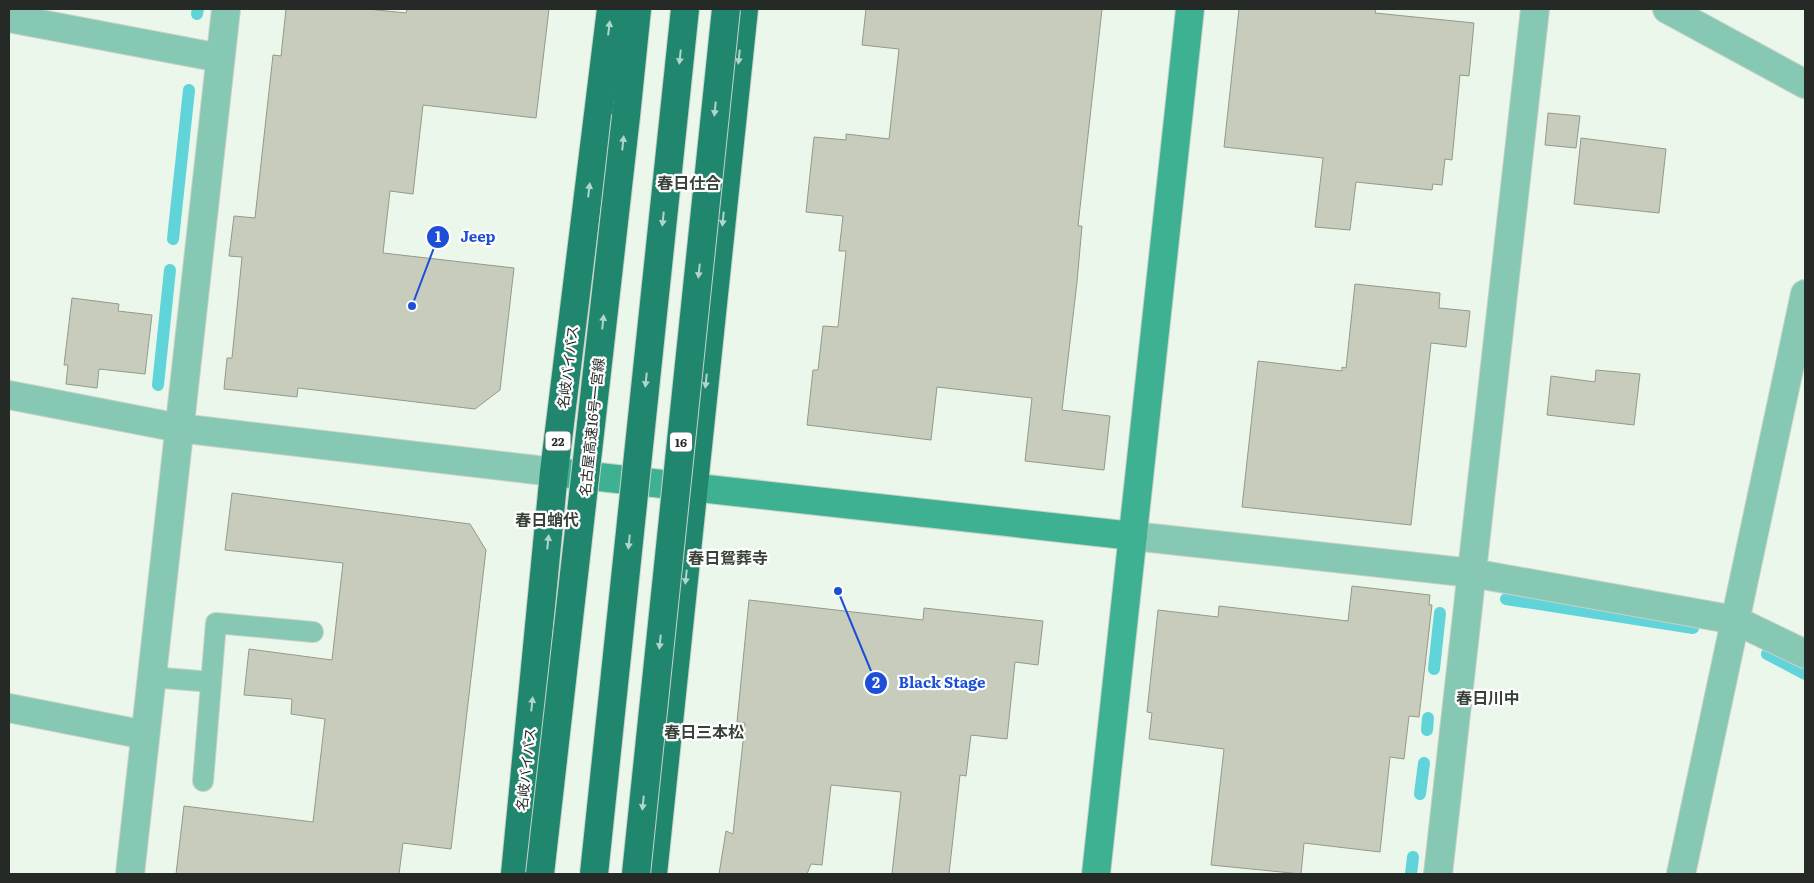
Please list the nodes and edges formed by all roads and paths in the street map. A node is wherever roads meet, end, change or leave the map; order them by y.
1 (226, 9) edge
2 (611, 9) edge
3 (637, 9) edge
4 (685, 9) edge
5 (726, 9) edge
6 (744, 9) edge
7 (1190, 9) edge
8 (1535, 9) edge
9 (1667, 9) edge
10 (9, 18) edge
11 (220, 58) junction
12 (1805, 84) edge
13 (1805, 294) edge
14 (9, 395) edge
15 (179, 428) junction
16 (567, 474) junction
17 (696, 488) junction
18 (1133, 536) junction
19 (1472, 573) junction
20 (1735, 620) junction
21 (313, 632) dead end
22 (1805, 654) edge
23 (152, 677) junction
24 (211, 682) junction
25 (9, 708) edge
26 (145, 735) junction
27 (203, 781) dead end
28 (130, 874) edge
29 (515, 874) edge
30 (535, 874) edge
31 (540, 874) edge
32 (594, 874) edge
33 (636, 874) edge
34 (653, 874) edge
35 (1096, 874) edge
36 (1438, 874) edge
37 (1681, 874) edge

1 - 11 street
16 -> 2 highway
31 -> 3 highway, 名古屋高速16号一宮線, bridge
4 -> 32 highway, bridge
5 -> 33 highway, 16, bridge
6 -> 17 highway
7 - 18 street
8 - 19 street
9 - 12 street
10 - 11 street
11 - 15 street
13 - 20 street
14 - 15 street
15 - 16 street
15 - 23 street
16 - 17 street
29 -> 16 highway, 名岐バイパス
16 - 30 highway
17 - 18 street
17 -> 34 highway
18 - 19 street
18 - 35 street
19 - 20 street
19 - 36 street
20 - 22 street
20 - 37 street
21 - 24 lane
23 - 24 lane
23 - 26 street
24 - 27 lane
25 - 26 street
26 - 28 street

